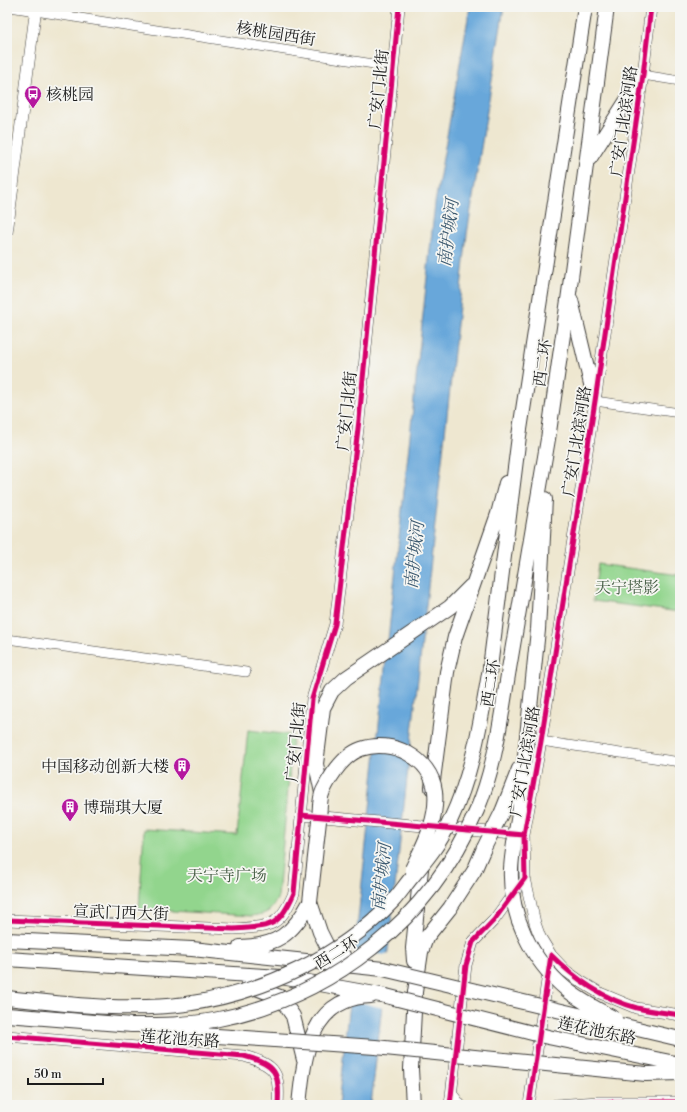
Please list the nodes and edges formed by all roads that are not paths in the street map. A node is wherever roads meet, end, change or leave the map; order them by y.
1 (10, 7) edge
2 (399, 7) edge
3 (576, 7) edge
4 (585, 7) edge
5 (607, 7) edge
6 (614, 7) edge
7 (650, 7) edge
8 (36, 9) edge
9 (604, 28) junction
10 (577, 64) junction
11 (393, 67) junction
12 (643, 75) junction
13 (680, 81) edge
14 (588, 162) junction
15 (7, 233) edge
16 (569, 293) junction
17 (595, 401) junction
18 (680, 413) edge
19 (519, 436) junction
20 (548, 439) junction
21 (473, 585) junction
22 (7, 639) edge
23 (246, 672) dead end
24 (541, 741) junction
25 (526, 750) junction
26 (680, 762) edge
27 (322, 793) junction
28 (301, 815) junction
29 (422, 830) junction
30 (524, 835) junction
31 (524, 878) junction
32 (404, 887) junction
33 (310, 902) junction
34 (7, 920) edge
35 (494, 920) junction
36 (535, 923) junction
37 (234, 929) joint
38 (7, 940) edge
39 (192, 949) junction
40 (551, 954) junction
41 (7, 959) edge
42 (95, 966) junction
43 (382, 969) junction
44 (415, 992) junction
45 (386, 996) junction
46 (7, 998) edge
47 (7, 1015) edge
48 (680, 1015) edge
49 (132, 1025) junction
50 (626, 1026) junction
51 (7, 1036) edge
52 (680, 1039) edge
53 (304, 1060) junction
54 (680, 1064) edge
55 (680, 1073) edge
56 (451, 1093) junction
57 (680, 1102) edge
58 (278, 1105) edge
59 (299, 1105) edge
60 (413, 1105) edge
61 (450, 1105) edge
62 (460, 1105) edge
63 (529, 1105) edge
64 (556, 1105) edge

1 - 8 street, 核桃园西街
2 - 11 street, 广安门北街
3 - 10 highway
4 - 10 highway, 西二环
5 - 9 highway, 西二环
6 - 9 highway
7 - 12 street, 广安门北滨河路
8 - 11 street, 核桃园西街
8 - 15 street
9 - 14 highway, 西二环
10 - 19 highway, 西二环
11 - 28 street, 广安门北街
12 - 13 street
12 - 14 highway
12 - 17 street, 广安门北滨河路
14 - 16 highway, 西二环
16 - 17 highway
16 - 20 highway, 西二环
17 - 18 street
17 - 24 street, 广安门北滨河路
19 - 21 highway
19 - 32 highway, 西二环, bridge
20 - 25 highway
20 - 49 highway, 西二环, bridge
21 - 27 highway
21 - 29 highway
22 - 23 street
24 - 26 street
24 - 30 street, 广安门北滨河路
25 - 44 highway, bridge
25 - 50 highway, bridge
27 - 32 highway, bridge
27 - 33 highway, bridge
28 - 29 street
28 - 37 street, 广安门北街
29 - 30 street
29 - 44 highway
30 - 31 street, 广安门北滨河路
31 - 35 street
31 - 36 street, 广安门北滨河路
32 - 46 highway, 西二环, bridge
33 - 39 highway
33 - 43 highway, bridge
34 - 37 street, 宣武门西大街
35 - 36 street
35 - 56 street
36 - 40 street, 广安门北滨河路
38 - 39 highway, 宣武门西大街
39 - 43 highway, 宣武门西大街, bridge
40 - 48 street, 广安门北滨河路
40 - 63 street
41 - 42 highway, 莲花池东路
42 - 45 highway, 莲花池东路, bridge
42 - 53 highway, bridge
43 - 50 highway, 莲花池东路, bridge
44 - 60 highway
45 - 53 highway
45 - 54 highway, 莲花池东路, bridge
47 - 49 highway, 西二环
49 - 55 highway, bridge
50 - 52 highway, 莲花池东路, bridge
51 - 58 street, 莲花池东路
53 - 59 highway
56 - 61 street
56 - 62 street
57 - 64 street

